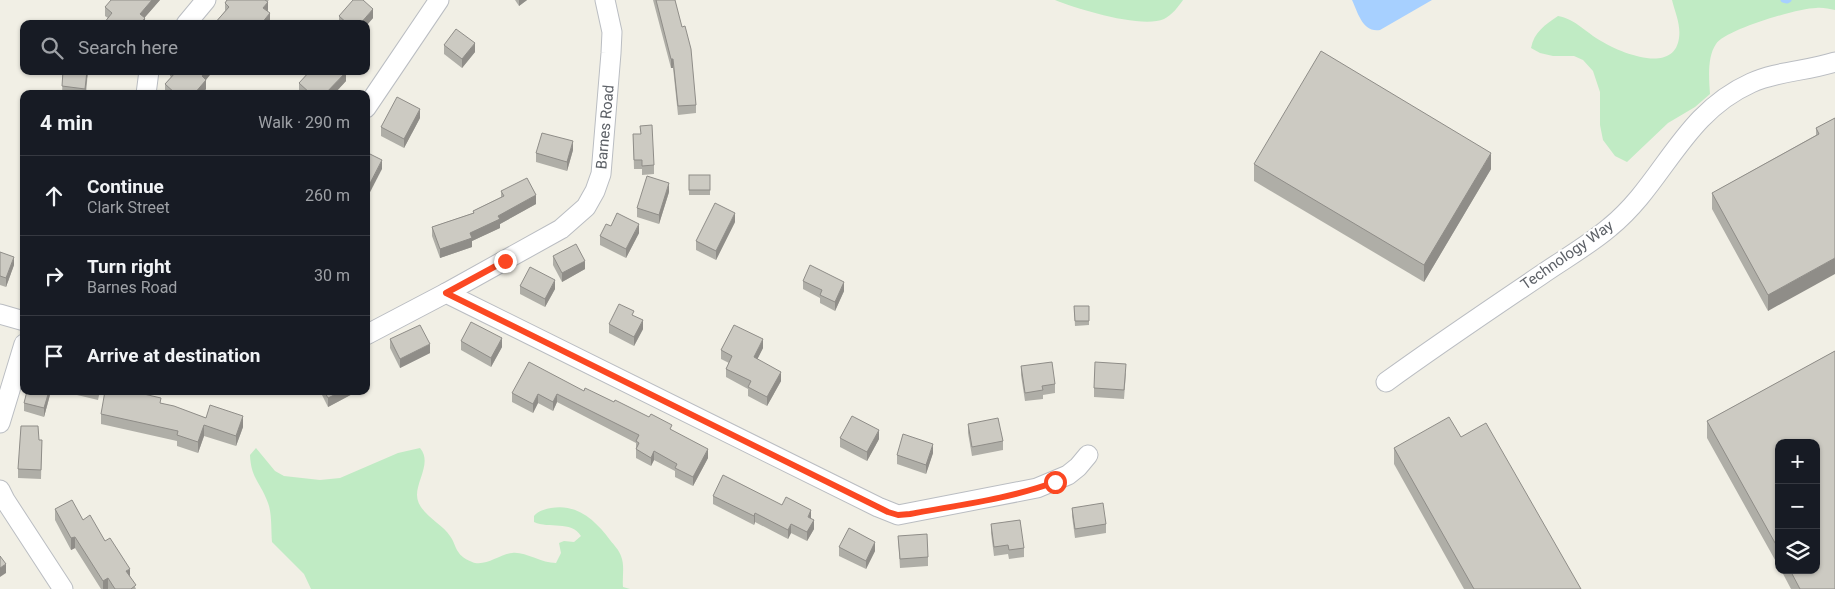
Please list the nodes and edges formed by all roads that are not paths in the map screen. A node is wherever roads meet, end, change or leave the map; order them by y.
1 (206, 0) edge
2 (439, 0) edge
3 (605, 0) edge
4 (189, 20) edge
5 (1835, 62) edge
6 (148, 75) edge
7 (147, 90) edge
8 (370, 102) edge
9 (446, 293) junction
10 (0, 314) edge
11 (20, 320) edge
12 (370, 333) edge
13 (20, 357) edge
14 (1386, 382) dead end
15 (0, 423) edge
16 (1088, 455) dead end
17 (0, 490) edge
18 (63, 589) edge

1 - 4 street
2 - 8 street
3 - 9 street, Barnes Road
5 - 14 street, Technology Way
6 - 7 street
9 - 12 street, Barnes Road
9 - 16 street
10 - 11 street
13 - 15 street
17 - 18 street

